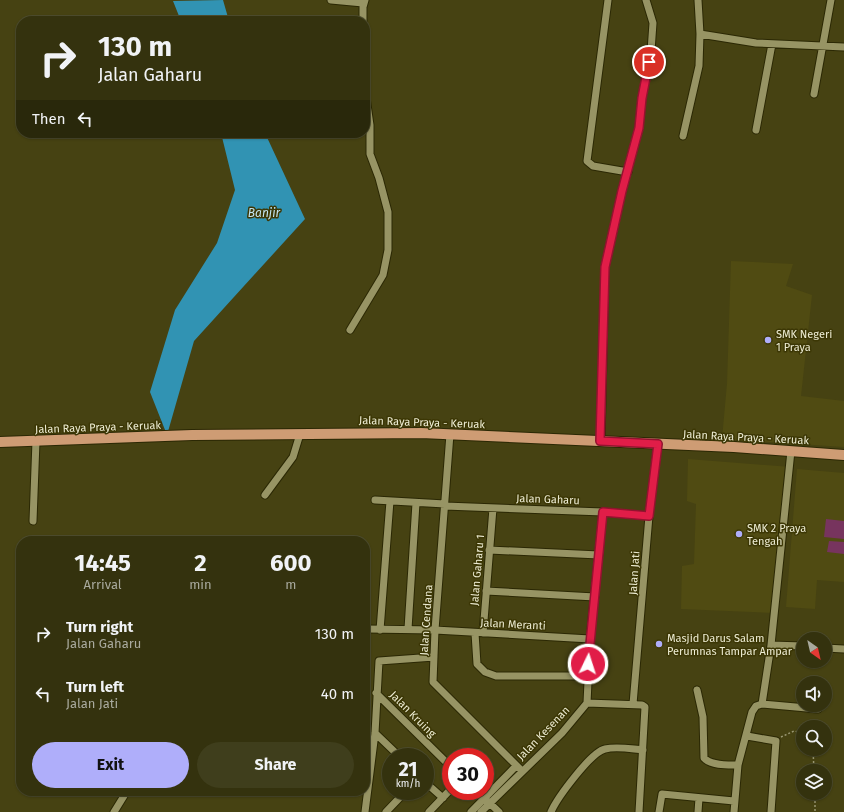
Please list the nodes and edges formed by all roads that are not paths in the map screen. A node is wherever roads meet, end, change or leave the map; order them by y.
1 (331, 0) edge
2 (608, 0) edge
3 (646, 0) edge
4 (698, 0) edge
5 (831, 0) edge
6 (364, 1) edge
7 (363, 16) edge
8 (700, 34) junction
9 (772, 44) junction
10 (822, 46) junction
11 (844, 47) edge
12 (814, 94) dead end
13 (756, 130) dead end
14 (683, 136) dead end
15 (370, 138) edge
16 (628, 172) junction
17 (350, 330) dead end
18 (300, 434) junction
19 (450, 434) junction
20 (36, 441) junction
21 (600, 441) junction
22 (0, 442) edge
23 (658, 444) junction
24 (791, 451) junction
25 (844, 455) edge
26 (265, 494) dead end
27 (375, 500) dead end
28 (390, 501) junction
29 (416, 502) junction
30 (445, 505) junction
31 (493, 508) junction
32 (603, 512) junction
33 (649, 516) junction
34 (33, 521) dead end
35 (489, 550) junction
36 (599, 555) junction
37 (486, 591) junction
38 (595, 597) junction
39 (370, 629) edge
40 (408, 629) junction
41 (380, 630) junction
42 (435, 630) junction
43 (479, 633) junction
44 (590, 639) junction
45 (771, 645) junction
46 (796, 646) edge
47 (832, 648) edge
48 (844, 649) edge
49 (434, 657) junction
50 (588, 676) junction
51 (696, 690) dead end
52 (376, 694) junction
53 (587, 703) junction
54 (633, 704) junction
55 (762, 704) junction
56 (796, 707) edge
57 (375, 733) junction
58 (747, 736) junction
59 (391, 748) edge
60 (643, 750) junction
61 (442, 758) edge
62 (738, 765) junction
63 (516, 766) junction
64 (522, 771) junction
65 (370, 772) edge
66 (434, 790) edge
67 (494, 792) edge
68 (494, 794) edge
69 (124, 796) edge
70 (367, 796) edge
71 (442, 797) edge
72 (699, 798) junction
73 (442, 799) edge
74 (397, 800) edge
75 (487, 800) junction
76 (734, 801) junction
77 (114, 812) edge
78 (365, 812) edge
79 (386, 812) edge
80 (429, 812) edge
81 (471, 812) edge
82 (481, 812) edge
83 (499, 812) edge
84 (551, 812) edge
85 (639, 812) edge
86 (659, 812) edge
87 (698, 812) edge
88 (734, 812) edge
89 (771, 812) edge

1 - 6 street
2 - 16 street
3 - 16 street
4 - 8 street
5 - 10 street
6 - 7 street
8 - 9 street
8 - 14 street
9 - 10 street
9 - 13 street
10 - 11 street
10 - 12 street
15 - 17 street
16 - 21 street
18 - 19 main road, Jalan Raya Praya - Keruak
18 - 20 main road, Jalan Raya Praya - Keruak
18 - 26 street
19 - 21 main road, Jalan Raya Praya - Keruak
19 - 30 street, Jalan Cendana
20 - 22 main road, Jalan Raya Praya - Keruak
20 - 34 street
21 - 23 main road, Jalan Raya Praya - Keruak
23 - 24 main road, Jalan Raya Praya - Keruak
23 - 33 street, Jalan Jati
24 - 25 main road, Jalan Raya Praya - Keruak
24 - 45 street
27 - 28 street, Jalan Gaharu
28 - 29 street, Jalan Gaharu
28 - 41 street
29 - 30 street, Jalan Gaharu
29 - 40 street
30 - 31 street, Jalan Gaharu
30 - 42 street, Jalan Cendana
31 - 32 street, Jalan Gaharu
31 - 35 street, Jalan Gaharu 1
32 - 33 street, Jalan Gaharu
32 - 36 street
33 - 54 street, Jalan Jati
35 - 36 street
35 - 37 street, Jalan Gaharu 1
36 - 38 street
37 - 38 street
37 - 43 street, Jalan Gaharu 1
38 - 44 street
39 - 41 street, Jalan Meranti
40 - 41 street, Jalan Meranti
40 - 42 street, Jalan Meranti
42 - 43 street, Jalan Meranti
42 - 49 street, Jalan Cendana
43 - 44 street, Jalan Meranti
43 - 50 street, Jalan Gaharu 1
44 - 50 street
45 - 46 street
45 - 55 street
47 - 48 street
49 - 52 street
49 - 63 street, Jalan Cendana
50 - 53 street
51 - 62 street
52 - 57 street
52 - 61 street, Jalan Kruing
53 - 54 street
53 - 64 street, Jalan Kesenan
54 - 60 street
55 - 56 street
55 - 58 street
57 - 59 street
57 - 65 street
58 - 62 street
58 - 89 street
60 - 84 street
60 - 85 street
62 - 76 street
63 - 64 street, Jalan Cendana
63 - 67 street
64 - 68 street, Jalan Kesenan
66 - 71 street
69 - 77 street
70 - 78 street
72 - 76 street
72 - 86 street
72 - 87 street
73 - 80 street
74 - 79 street
75 - 81 street
75 - 82 street, Jalan Kesenan
75 - 83 street
76 - 88 street

